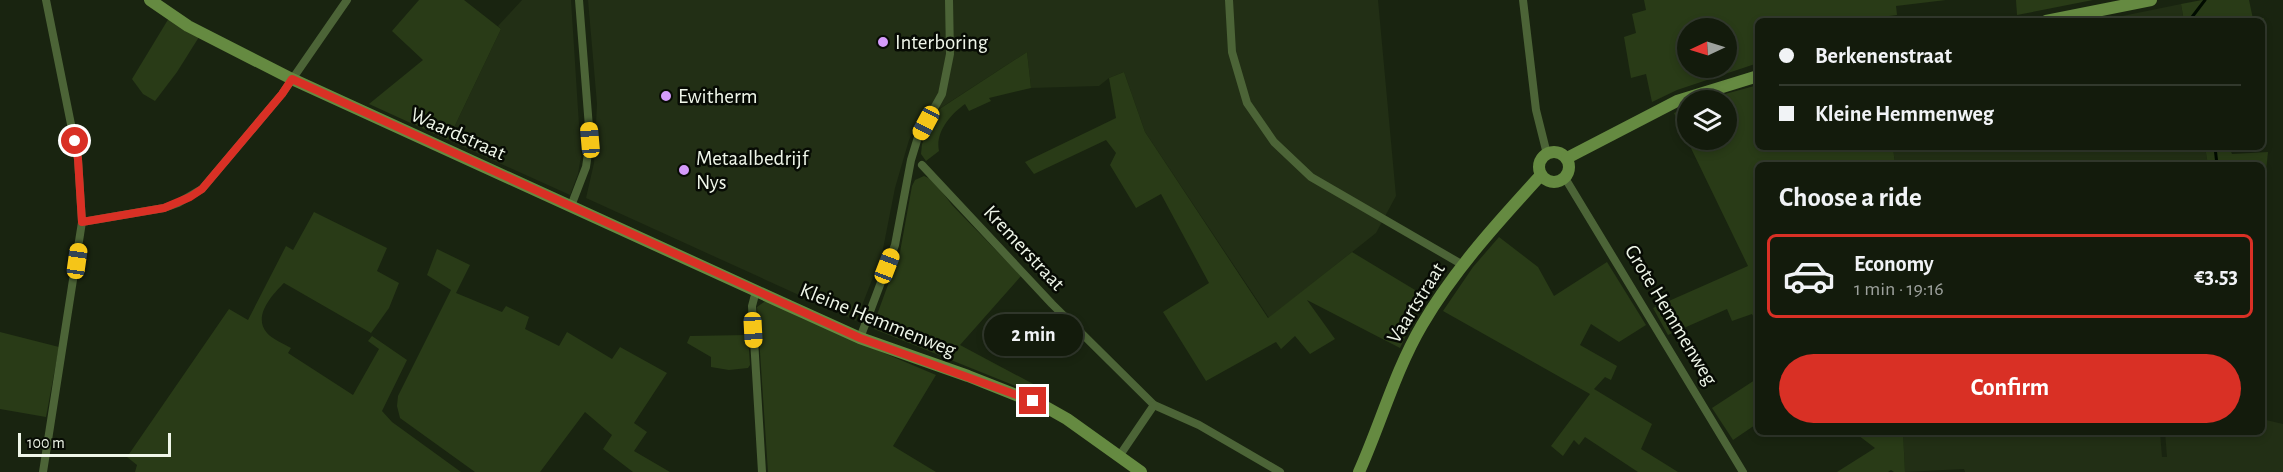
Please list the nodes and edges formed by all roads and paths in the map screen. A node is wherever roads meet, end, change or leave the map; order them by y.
1 (46, 0) edge
2 (150, 0) edge
3 (346, 0) edge
4 (579, 0) edge
5 (949, 0) edge
6 (1229, 0) edge
7 (1523, 0) edge
8 (2151, 0) edge
9 (2061, 18) edge
10 (1755, 77) edge
11 (292, 79) junction
12 (1546, 154) junction
13 (1567, 158) junction
14 (922, 165) dead end
15 (1541, 175) junction
16 (1565, 178) junction
17 (571, 206) junction
18 (82, 222) junction
19 (1462, 265) junction
20 (756, 291) junction
21 (860, 338) junction
22 (1154, 405) junction
23 (1120, 455) junction
24 (43, 472) edge
25 (762, 472) edge
26 (1141, 472) edge
27 (1280, 472) edge
28 (1359, 472) edge
29 (1743, 472) edge

1 - 18 street
2 - 11 street, Waardstraat
3 - 11 street
4 - 17 street
5 - 21 street
6 - 19 street
7 - 12 street
8 - 9 street
10 - 13 street
11 - 17 street, Waardstraat
11 - 18 street
12 - 13 street
12 - 15 street
13 - 16 street
14 - 22 street, Kremerstraat
15 - 16 street
15 - 19 street, Vaartstraat
16 - 29 street, Grote Hemmenweg
17 - 20 street, Waardstraat
18 - 24 street
19 - 28 street, Vaartstraat
20 - 21 street, Kleine Hemmenweg
20 - 25 street
21 - 23 street, Kleine Hemmenweg
22 - 23 street
22 - 27 street, Kremerstraat
23 - 26 street, Kleine Hemmenweg

